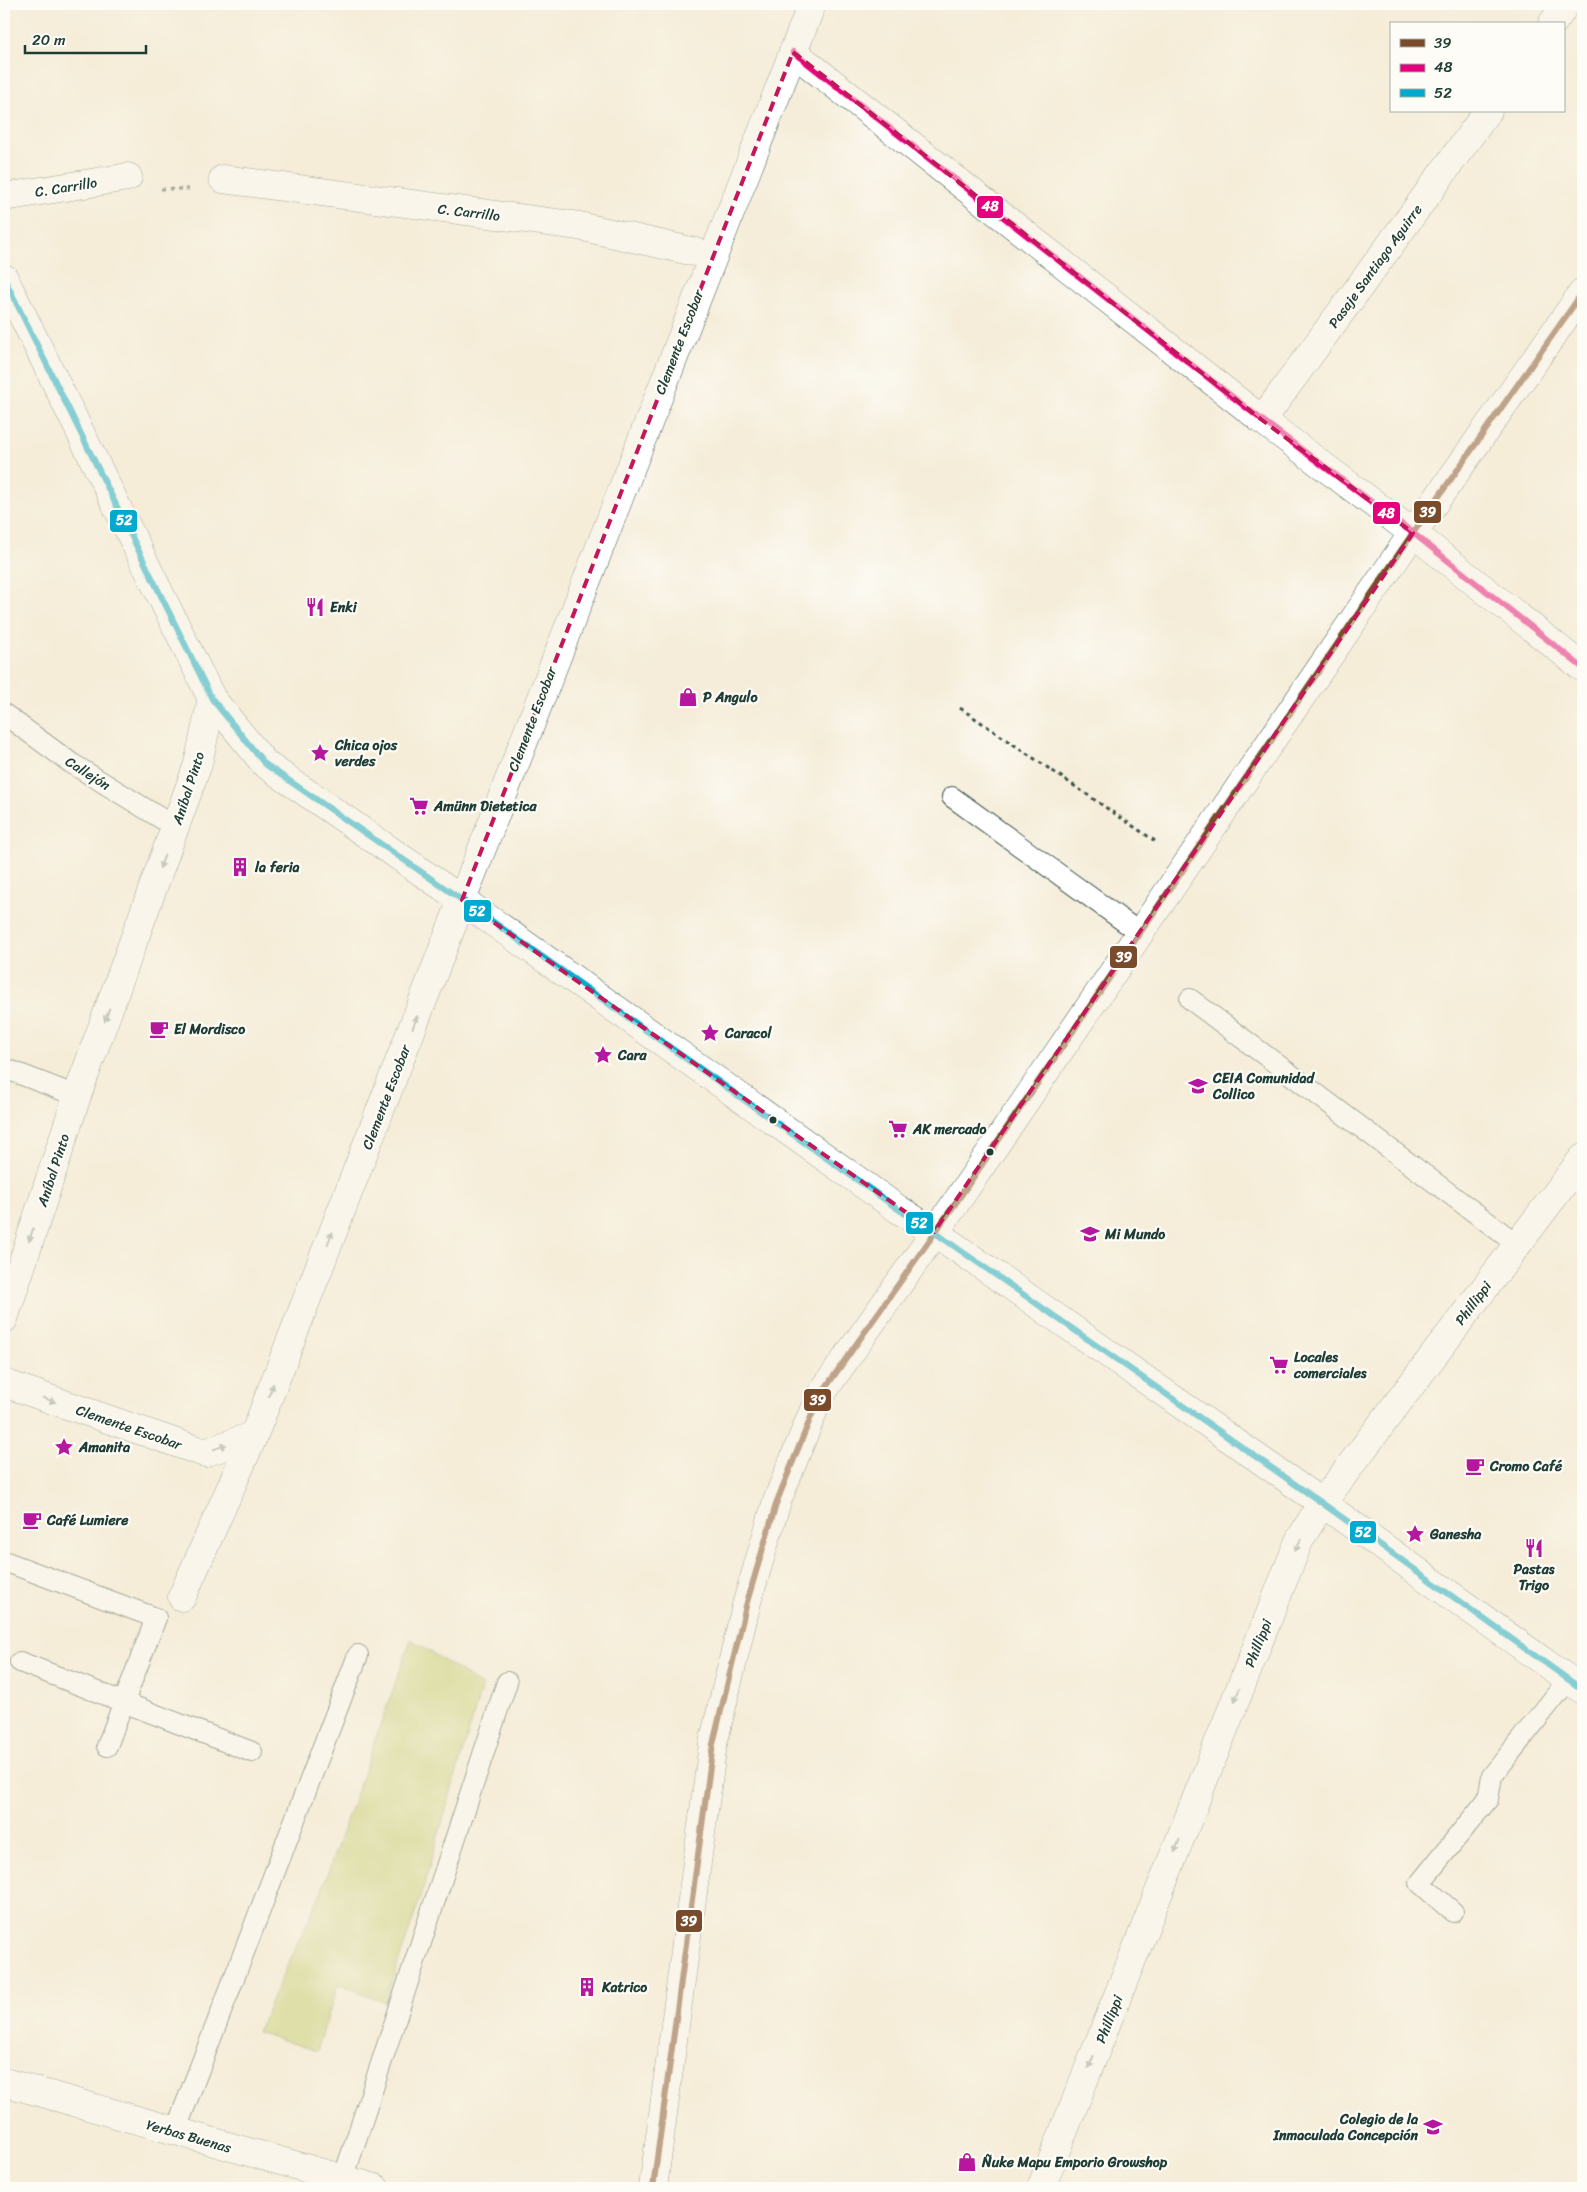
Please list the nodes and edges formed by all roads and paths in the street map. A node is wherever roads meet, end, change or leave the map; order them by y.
1 (812, 4) edge
2 (1566, 4) edge
3 (1553, 22) edge
4 (793, 52) junction
5 (1487, 112) edge
6 (128, 177) joint
7 (223, 180) joint
8 (4, 197) edge
9 (713, 256) junction
10 (4, 278) edge
11 (1583, 292) edge
12 (1262, 420) junction
13 (1413, 533) junction
14 (1583, 668) edge
15 (212, 699) junction
16 (960, 708) dead end
17 (4, 714) edge
18 (952, 798) dead end
19 (175, 827) junction
20 (1188, 863) junction
21 (462, 900) junction
22 (1140, 933) junction
23 (1190, 999) dead end
24 (4, 1068) edge
25 (77, 1096) junction
26 (1583, 1158) edge
27 (934, 1232) junction
28 (1518, 1245) junction
29 (4, 1318) edge
30 (4, 1383) edge
31 (254, 1435) junction
32 (1322, 1503) junction
33 (4, 1561) edge
34 (182, 1597) dead end
35 (358, 1655) dead end
36 (20, 1662) dead end
37 (507, 1682) dead end
38 (1576, 1685) edge
39 (125, 1704) junction
40 (107, 1746) dead end
41 (252, 1752) dead end
42 (1453, 1912) dead end
43 (4, 2082) edge
44 (175, 2132) junction
45 (343, 2179) junction
46 (374, 2188) edge
47 (653, 2188) edge
48 (1041, 2188) edge

1 - 4 street, Clemente Escobar
2 - 3 street
4 - 9 street, Clemente Escobar
4 - 12 street
5 - 12 street, Pasaje Santiago Aguirre
6 - 7 path
6 - 8 street, C. Carrillo
7 - 9 street, C. Carrillo
9 - 21 street, Clemente Escobar
10 - 15 street
11 - 13 street
12 - 13 street
13 - 14 street
13 - 20 street
15 - 19 street, Aníbal Pinto
15 - 21 street
16 - 20 path
17 - 19 lane, Callejón
18 - 22 lane
19 -> 25 street, Aníbal Pinto
20 - 22 street
21 - 27 street
31 -> 21 street, Clemente Escobar
22 - 27 street
23 - 28 lane
24 - 25 lane
25 -> 29 street, Aníbal Pinto
26 - 28 street, Phillippi
27 - 32 street
27 - 47 street
28 - 32 street, Phillippi
30 -> 31 street, Clemente Escobar
31 - 34 street, Clemente Escobar
32 - 38 street
32 -> 48 street, Phillippi
33 - 39 lane
35 - 44 lane
36 - 39 lane
37 - 45 lane
38 - 42 lane
39 - 40 lane
39 - 41 lane
43 - 44 street, Yerbas Buenas
44 - 45 street, Yerbas Buenas
45 - 46 street, Yerbas Buenas

